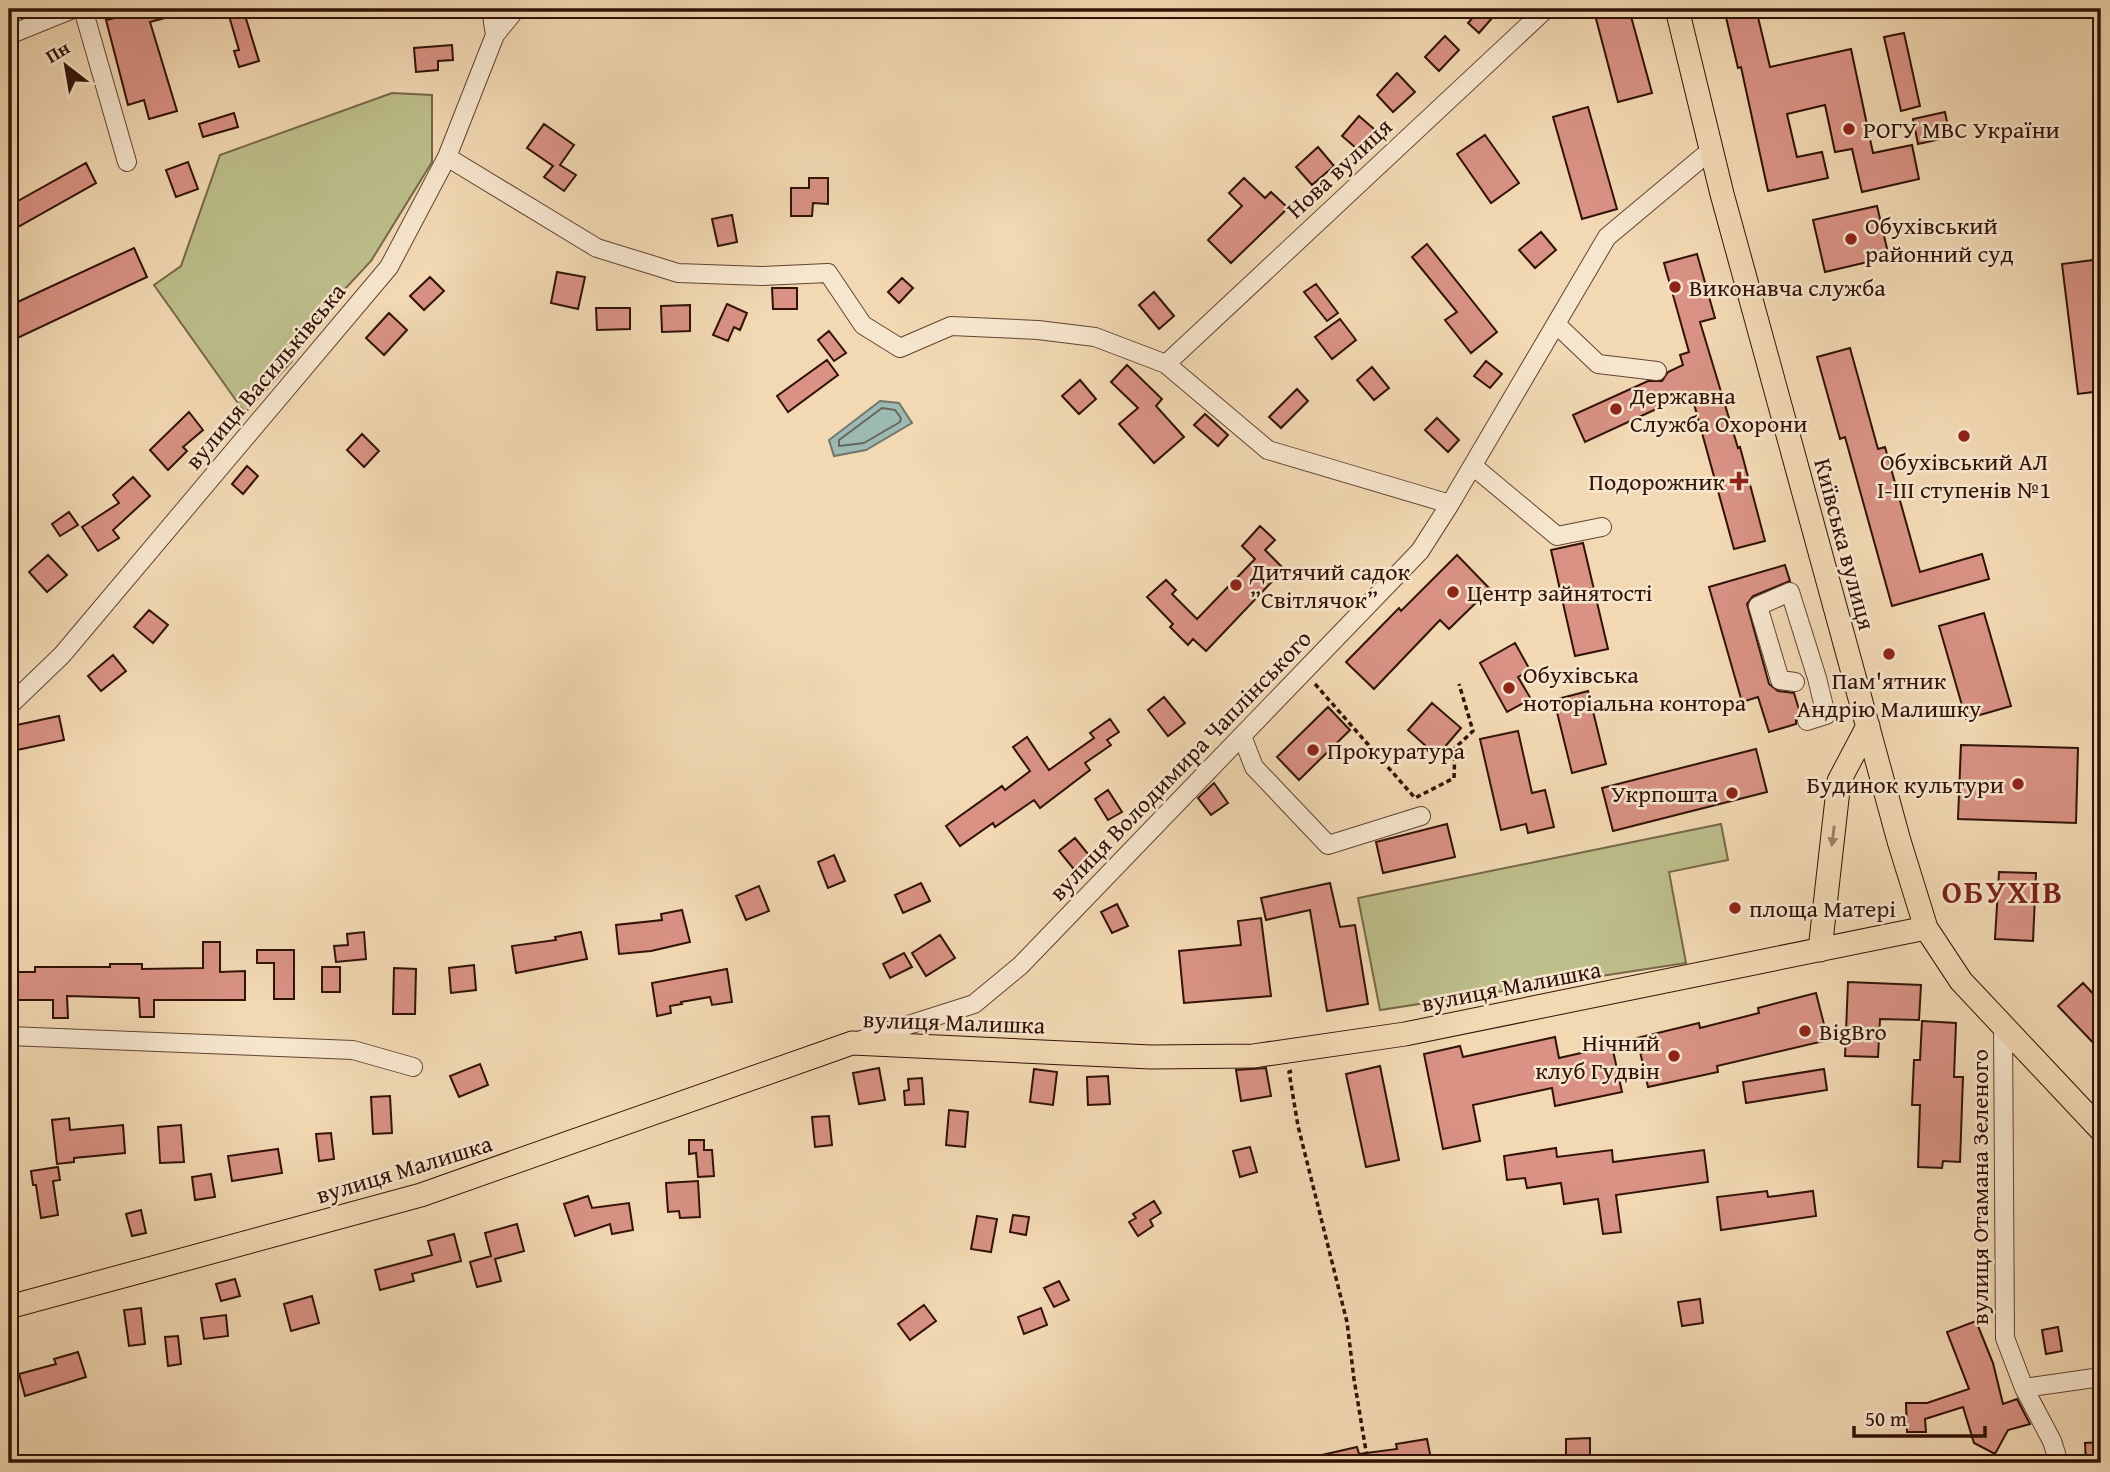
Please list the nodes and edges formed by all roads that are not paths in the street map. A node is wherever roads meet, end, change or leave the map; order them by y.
1 (73, 9) edge
2 (83, 9) edge
3 (491, 9) edge
4 (516, 9) edge
5 (1546, 9) edge
6 (1677, 9) edge
7 (9, 35) edge
8 (495, 35) junction
9 (1712, 150) junction
10 (447, 157) junction
11 (128, 162) dead end
12 (1556, 324) junction
13 (1166, 364) junction
14 (1657, 371) dead end
15 (1473, 466) junction
16 (1450, 505) junction
17 (1602, 527) dead end
18 (1795, 682) dead end
19 (9, 706) edge
20 (1807, 721) dead end
21 (1868, 726) junction
22 (1242, 736) junction
23 (1421, 816) dead end
24 (1926, 929) junction
25 (1820, 950) junction
26 (2003, 1024) junction
27 (9, 1036) edge
28 (852, 1043) junction
29 (413, 1067) dead end
30 (2101, 1130) edge
31 (9, 1307) edge
32 (2101, 1377) edge
33 (2024, 1388) junction
34 (2059, 1463) edge

1 - 7 street
2 - 11 street
3 - 8 street
4 - 8 street
5 - 13 street, Нова вулиця
6 - 9 main road, Київська вулиця
8 - 10 street, вулиця Васильківська
9 - 12 street, вулиця Володимира Чаплінського
9 - 21 main road, Київська вулиця
10 - 13 street
10 - 19 street, вулиця Васильківська
12 - 14 street
12 - 15 street, вулиця Володимира Чаплінського
13 - 16 street
15 - 16 street, вулиця Володимира Чаплінського
15 - 17 street
16 - 22 street, вулиця Володимира Чаплінського
18 - 20 street
21 - 24 main road, Київська вулиця
21 -> 25 main road
22 - 23 street
22 - 28 street, вулиця Володимира Чаплінського
24 - 25 main road, вулиця Малишка
24 - 26 main road, Київська вулиця
25 - 28 main road, вулиця Малишка
26 - 30 main road, Київська вулиця
26 - 33 street, вулиця Отамана Зеленого
27 - 29 street
28 - 31 main road, вулиця Малишка
32 - 33 street
33 - 34 street, вулиця Отамана Зеленого

